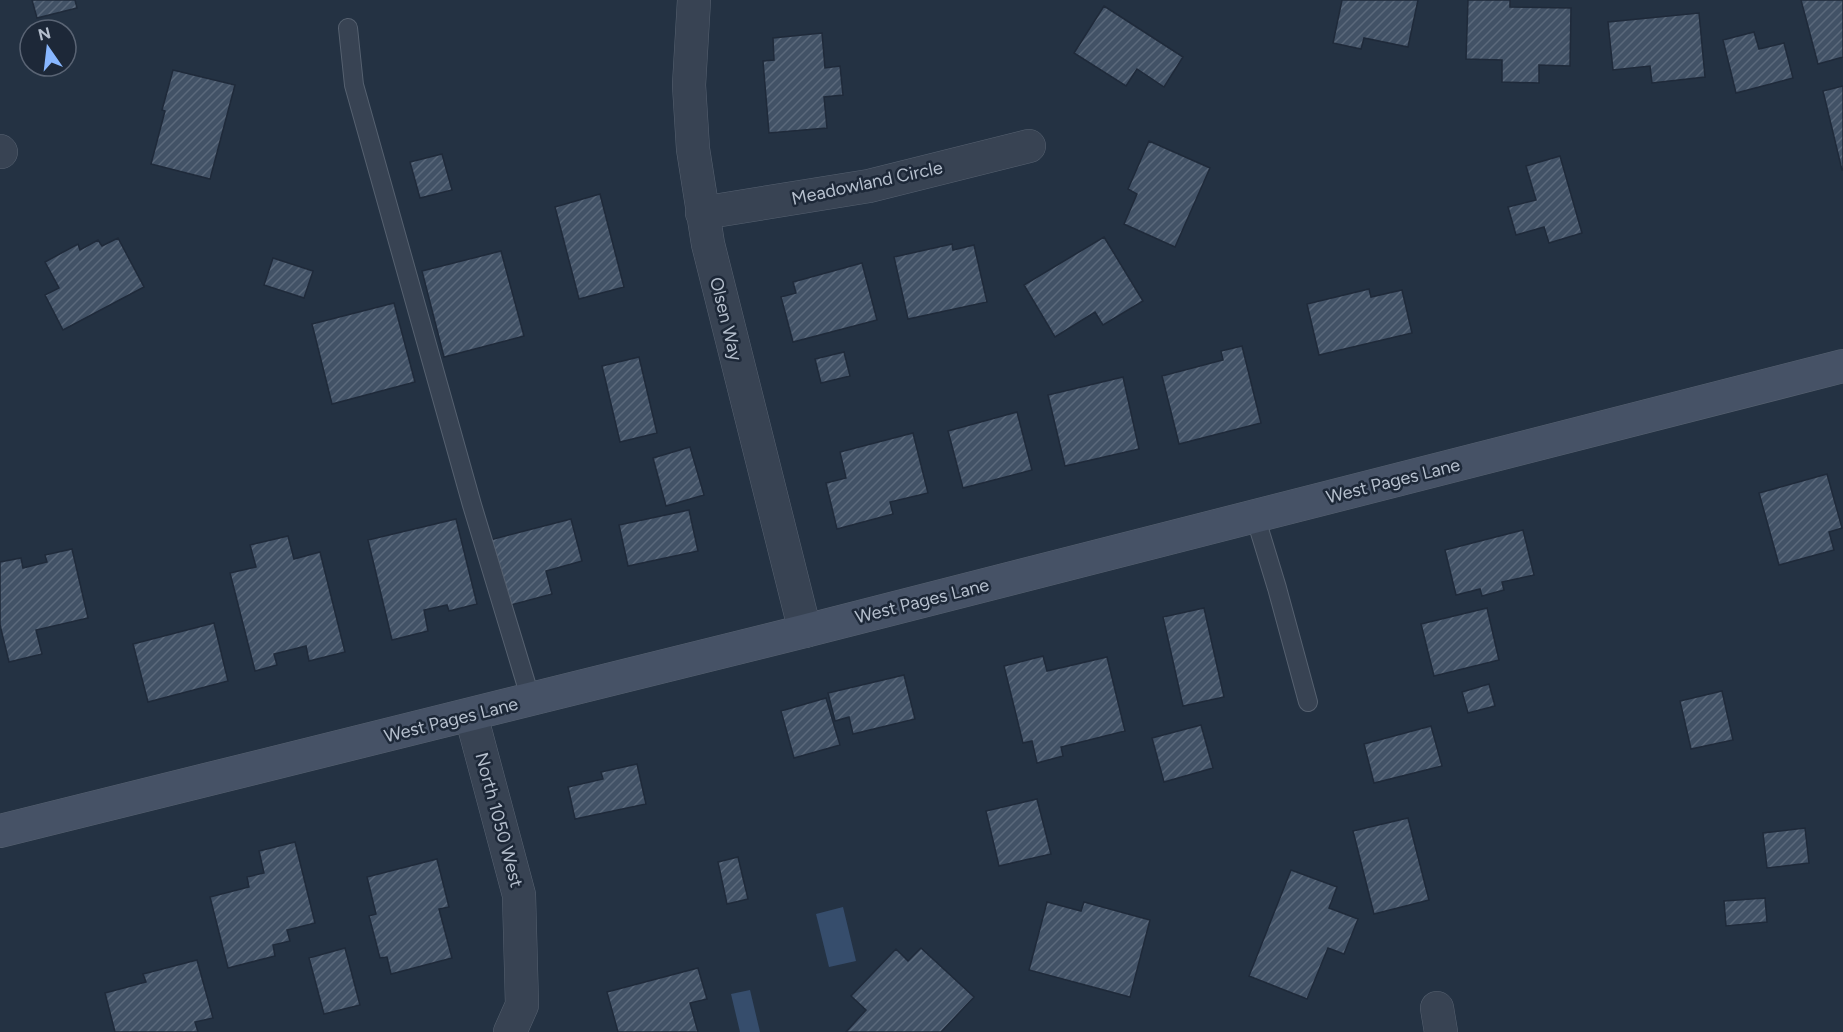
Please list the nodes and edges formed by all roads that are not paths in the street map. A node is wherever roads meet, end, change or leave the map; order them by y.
1 (694, 0) edge
2 (348, 28) dead end
3 (1029, 146) dead end
4 (702, 213) junction
5 (1843, 366) edge
6 (1255, 516) junction
7 (805, 631) junction
8 (531, 700) junction
9 (1308, 702) dead end
10 (471, 715) junction
11 (0, 831) edge
12 (510, 1032) edge

1 - 4 street, Olsen Way
2 - 8 lane
3 - 4 street, Meadowland Circle
4 - 7 street, Olsen Way
5 - 6 street, West Pages Lane
6 - 7 street, West Pages Lane
6 - 9 lane
7 - 8 street, West Pages Lane
8 - 10 street, West Pages Lane
10 - 11 street, West Pages Lane
10 - 12 street, North 1050 West

